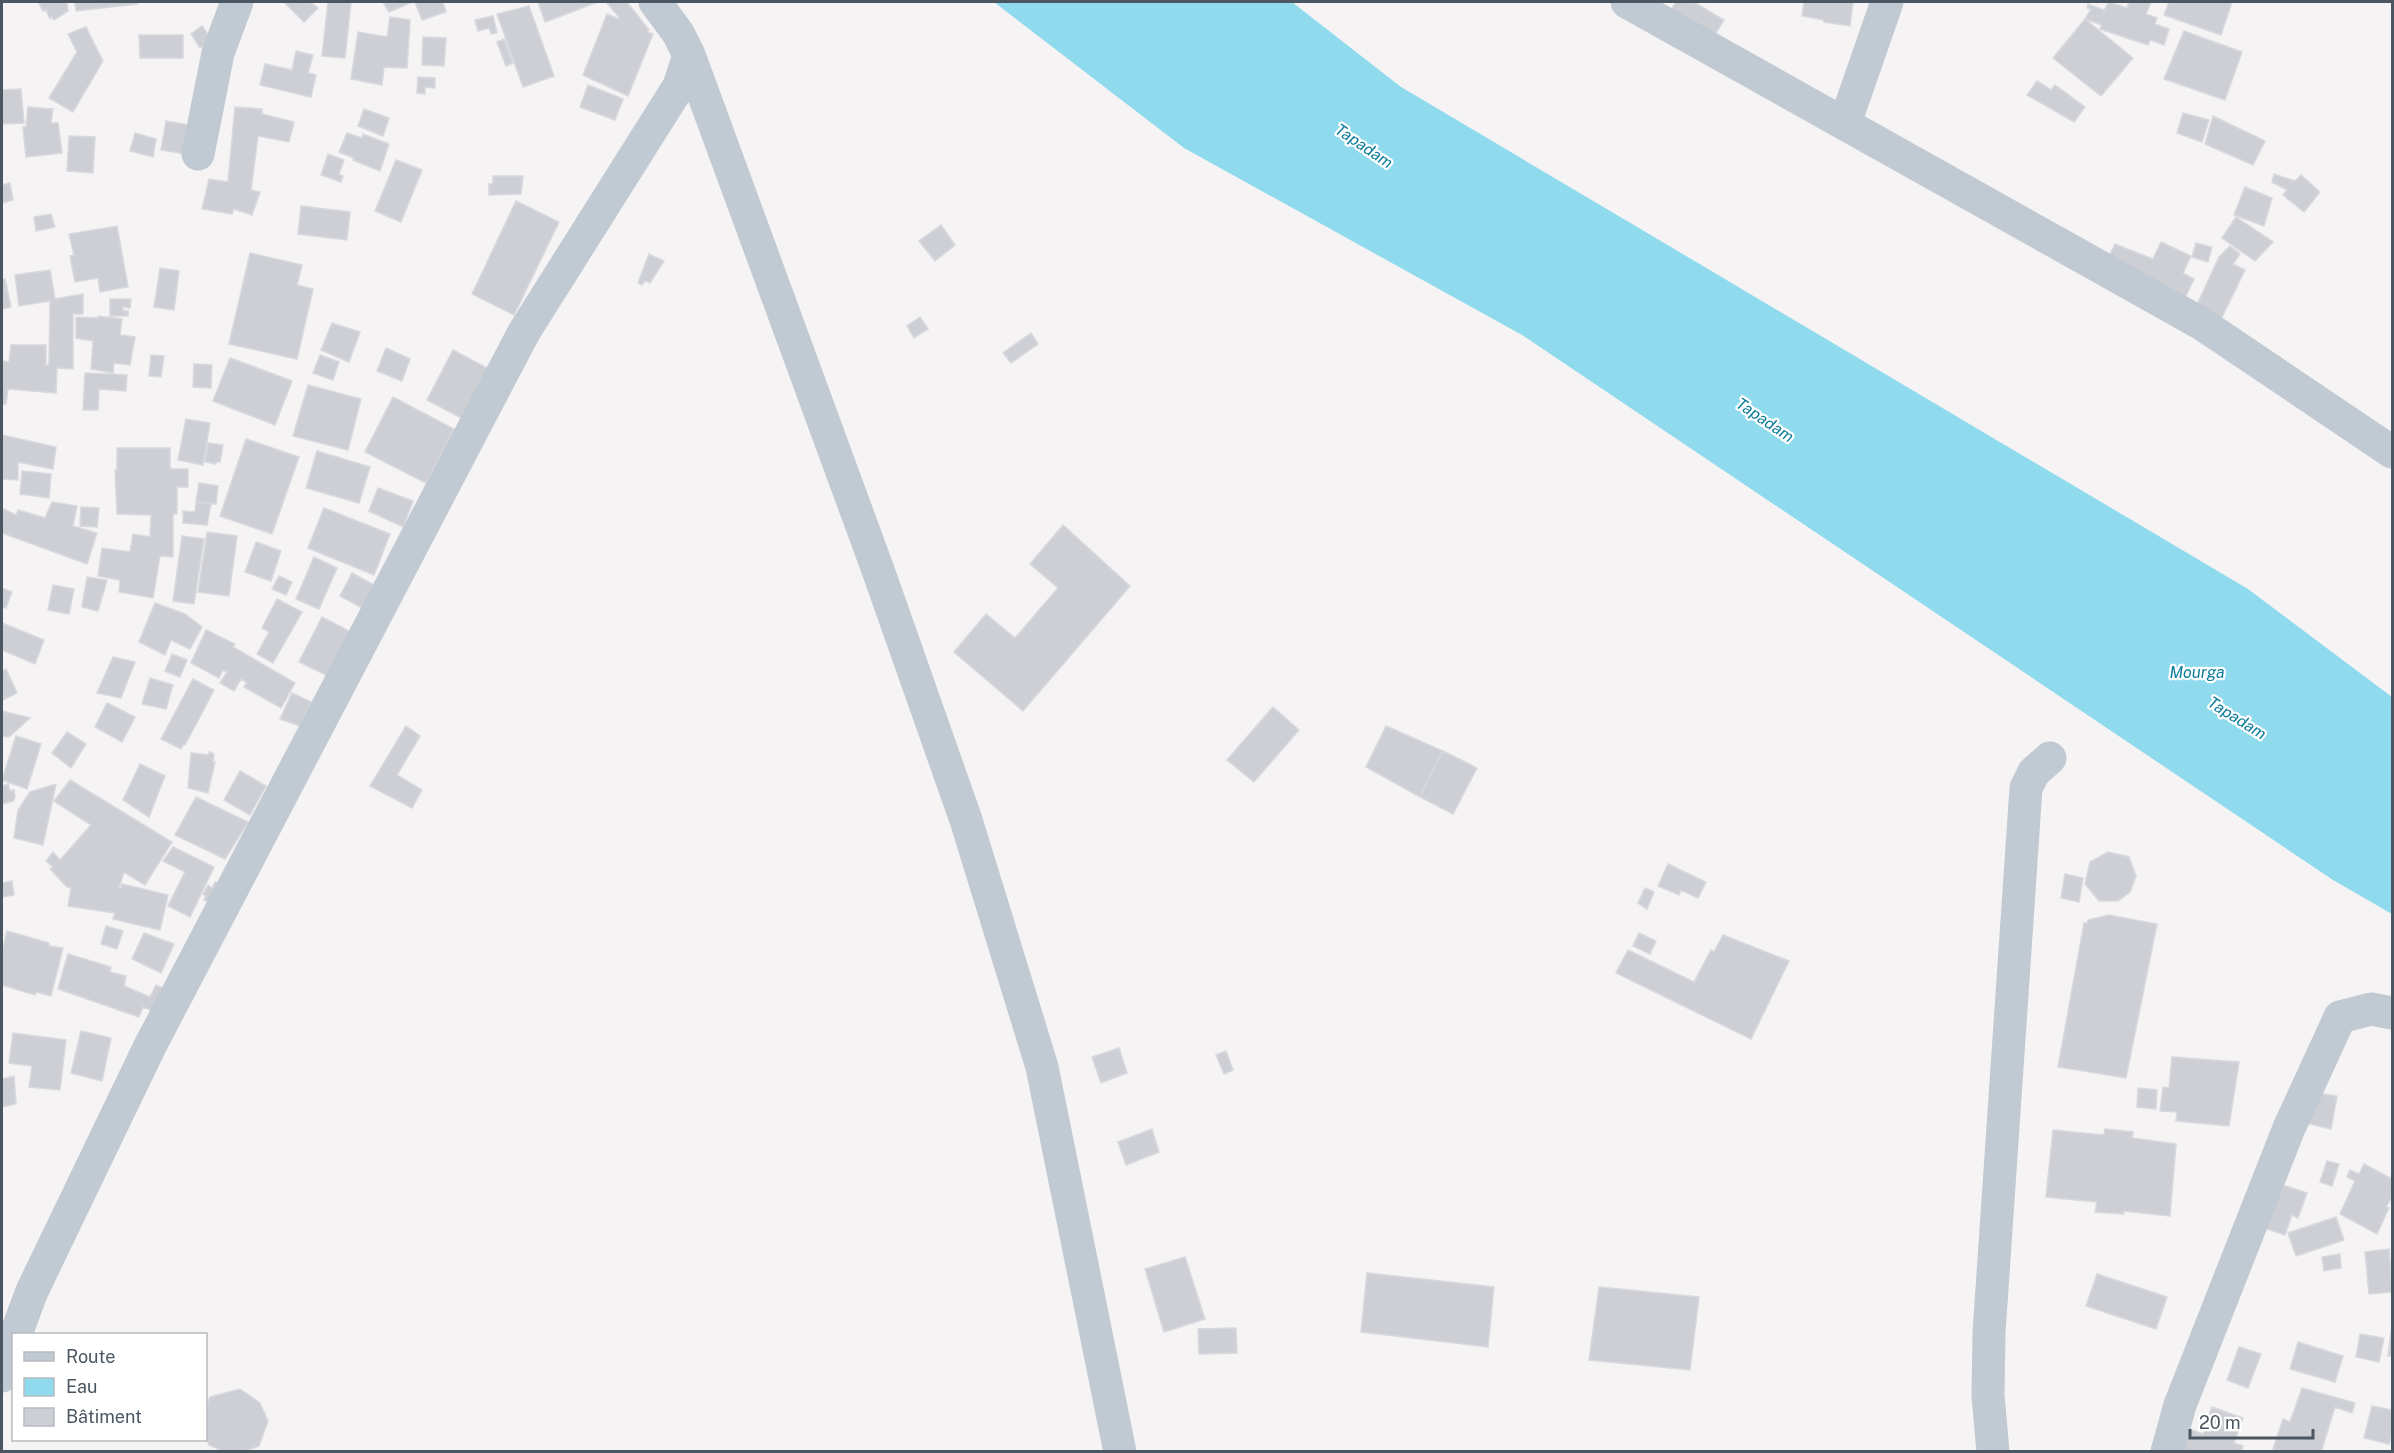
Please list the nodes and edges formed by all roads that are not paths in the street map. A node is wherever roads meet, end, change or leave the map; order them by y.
1 (237, 2) edge
2 (655, 2) edge
3 (1627, 2) edge
4 (1887, 2) edge
5 (689, 55) junction
6 (1845, 123) junction
7 (198, 153) dead end
8 (2392, 452) edge
9 (2050, 758) dead end
10 (2392, 1013) edge
11 (17, 1333) edge
12 (12, 1348) edge
13 (2, 1376) edge
14 (1120, 1452) edge
15 (1993, 1452) edge
16 (2167, 1452) edge

1 - 7 street
2 - 5 street
3 - 6 street
4 - 6 street
5 - 11 street
5 - 14 street
6 - 8 street
9 - 15 street
10 - 16 street
12 - 13 street

